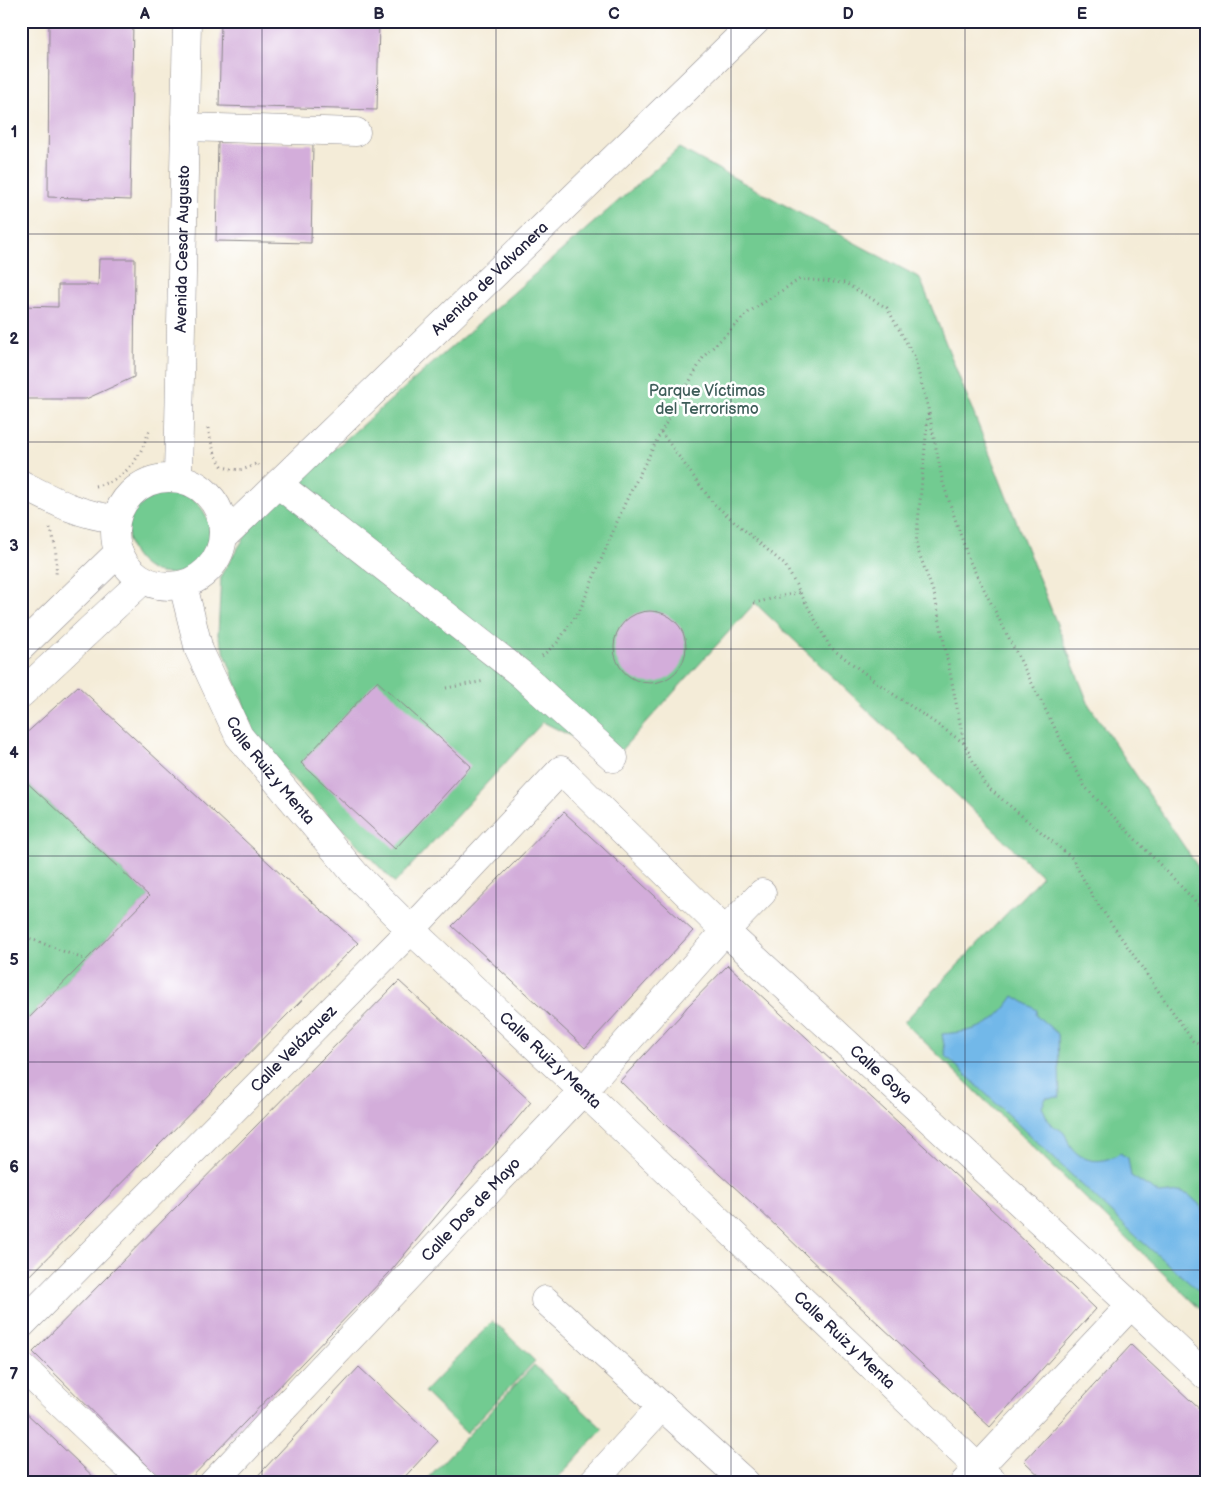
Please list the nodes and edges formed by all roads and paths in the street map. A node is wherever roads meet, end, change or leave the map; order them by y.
1 (187, 21) edge
2 (756, 21) edge
3 (185, 127) junction
4 (356, 132) dead end
5 (928, 408) junction
6 (661, 432) junction
7 (178, 478) junction
8 (278, 484) junction
9 (30, 488) edge
10 (117, 535) junction
11 (224, 536) junction
12 (143, 580) junction
13 (183, 585) junction
14 (55, 589) junction
15 (800, 592) junction
16 (754, 603) dead end
17 (21, 620) edge
18 (21, 647) edge
19 (521, 674) junction
20 (446, 688) dead end
21 (21, 694) edge
22 (964, 743) junction
23 (614, 758) dead end
24 (561, 770) joint
25 (762, 893) dead end
26 (411, 930) junction
27 (725, 931) junction
28 (1206, 931) edge
29 (21, 935) edge
30 (86, 960) dead end
31 (1206, 1049) edge
32 (583, 1091) junction
33 (545, 1300) dead end
34 (1131, 1305) junction
35 (21, 1325) edge
36 (21, 1366) edge
37 (1206, 1376) edge
38 (662, 1406) junction
39 (978, 1478) edge
40 (145, 1483) edge
41 (213, 1483) edge
42 (592, 1483) edge
43 (746, 1483) edge

1 - 3 street, Avenida Cesar Augusto
2 - 8 street, Avenida de Valvanera
3 - 4 street
3 - 7 street, Avenida Cesar Augusto
5 - 6 path
5 - 22 path
5 - 28 path
6 - 15 path
6 - 19 path
7 - 10 street
7 - 11 street
8 - 11 street, Avenida de Valvanera
8 - 19 street
9 - 10 street
9 - 14 path
10 - 12 street
10 - 14 street
10 - 18 street
11 - 13 street
12 - 13 street
12 - 21 street
13 - 26 street, Calle Ruiz y Menta
14 - 17 street
15 - 16 path
15 - 22 path
19 - 20 path
19 - 23 street
22 - 31 path
24 - 26 street, Calle Velázquez
24 - 27 street, Calle Goya
25 - 27 street, Calle Dos de Mayo
26 - 32 street, Calle Ruiz y Menta
26 - 35 street, Calle Velázquez
27 - 32 street, Calle Dos de Mayo
27 - 34 street, Calle Goya
29 - 30 path
32 - 39 street, Calle Ruiz y Menta
32 - 41 street, Calle Dos de Mayo
33 - 38 street
34 - 37 street, Calle Goya
34 - 39 street
36 - 40 street
38 - 42 street
38 - 43 street

